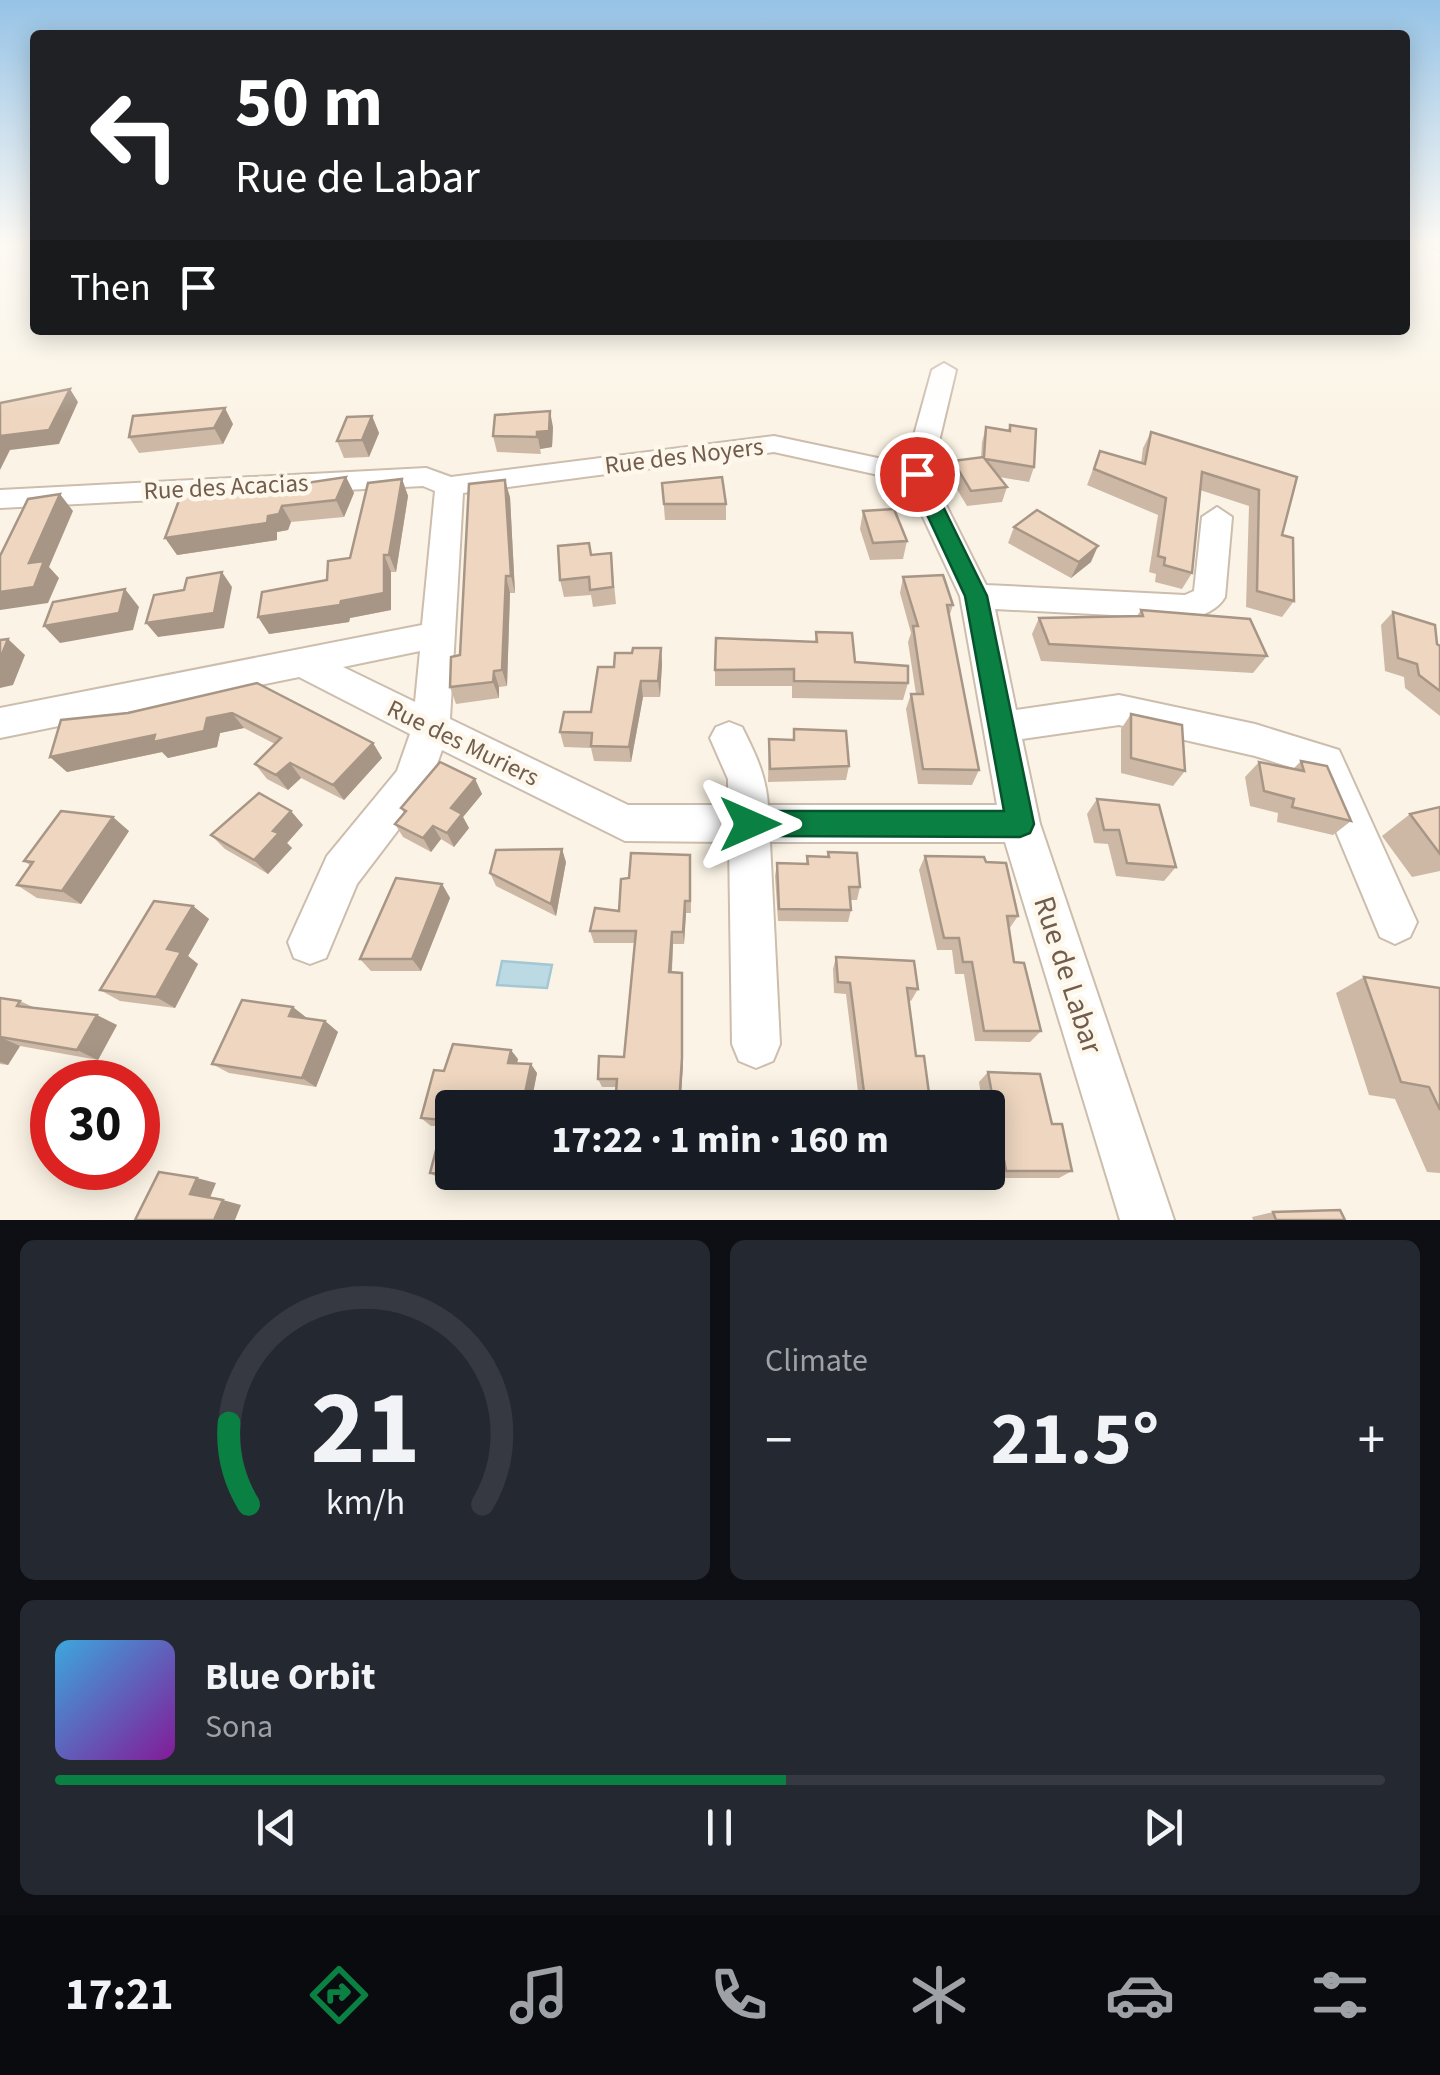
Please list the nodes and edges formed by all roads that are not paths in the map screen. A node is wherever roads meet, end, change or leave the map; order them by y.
1 (944, 370) dead end
2 (917, 474) junction
3 (449, 486) junction
4 (0, 498) edge
5 (1218, 516) dead end
6 (976, 596) junction
7 (438, 634) junction
8 (302, 663) junction
9 (0, 723) edge
10 (1002, 727) junction
11 (432, 728) junction
12 (729, 738) dead end
13 (750, 824) junction
14 (1020, 824) junction
15 (1395, 922) dead end
16 (310, 942) dead end
17 (756, 1044) dead end
18 (1147, 1220) edge

1 - 2 street
2 - 3 street, Rue des Noyers
2 - 6 street, Rue de Labar
3 - 4 street, Rue des Acacias
3 - 7 street
5 - 6 street
6 - 10 street, Rue de Labar
7 - 8 street
7 - 11 street
8 - 9 street
8 - 11 street, Rue des Muriers
10 - 14 street, Rue de Labar
10 - 15 street
11 - 13 street, Rue des Muriers
11 - 16 street
12 - 13 street
13 - 14 street
13 - 17 street
14 - 18 street, Rue de Labar

